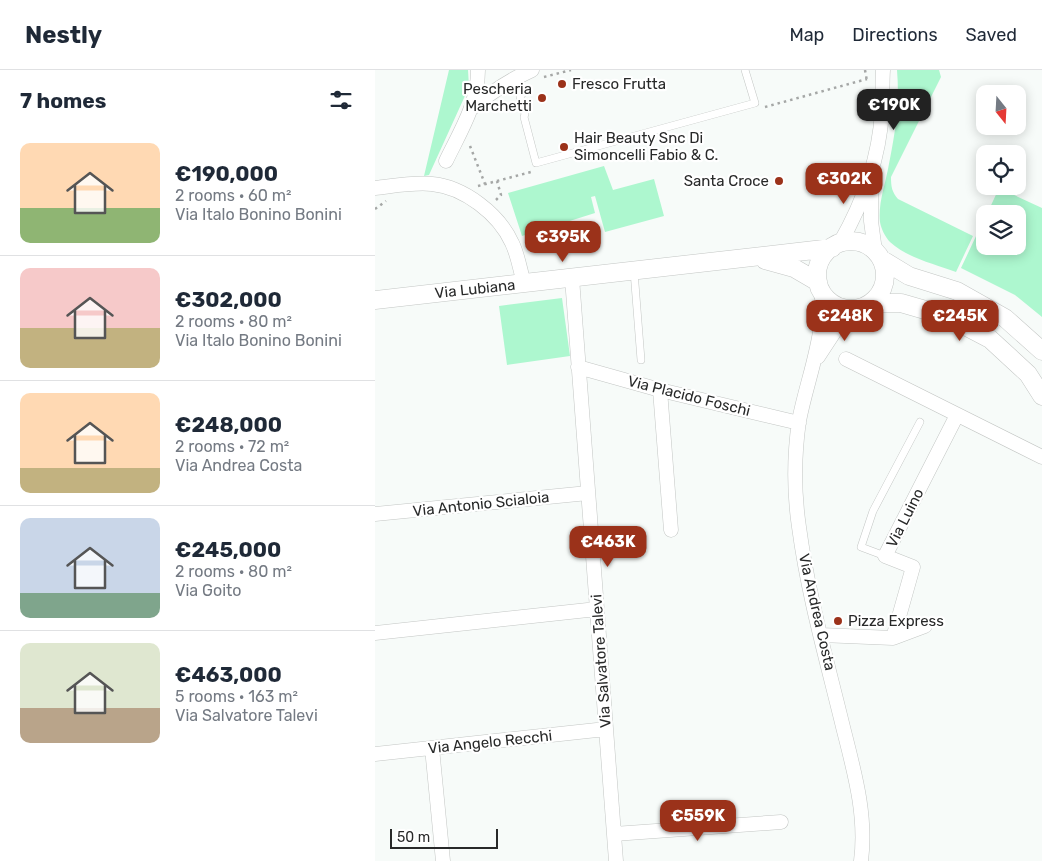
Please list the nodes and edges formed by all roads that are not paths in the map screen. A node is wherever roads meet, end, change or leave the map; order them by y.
1 (478, 70) edge
2 (745, 70) edge
3 (537, 74) edge
4 (881, 74) edge
5 (515, 78) junction
6 (471, 109) junction
7 (446, 161) dead end
8 (871, 178) junction
9 (375, 188) edge
10 (836, 245) junction
11 (878, 255) junction
12 (755, 258) junction
13 (634, 271) junction
14 (572, 278) junction
15 (524, 283) junction
16 (820, 287) junction
17 (375, 300) edge
18 (864, 306) junction
19 (1042, 351) edge
20 (846, 359) dead end
21 (641, 360) dead end
22 (814, 362) junction
23 (578, 367) junction
24 (661, 390) junction
25 (1042, 396) edge
26 (957, 414) junction
27 (920, 422) dead end
28 (799, 423) junction
29 (1042, 457) edge
30 (588, 493) junction
31 (375, 514) edge
32 (671, 530) dead end
33 (885, 556) junction
34 (597, 609) junction
35 (925, 626) dead end
36 (375, 633) edge
37 (821, 635) junction
38 (893, 638) junction
39 (606, 729) junction
40 (432, 748) junction
41 (375, 754) edge
42 (781, 822) dead end
43 (614, 834) junction
44 (443, 861) edge
45 (616, 861) edge
46 (861, 861) edge

1 - 6 street
2 - 5 lane
3 - 5 street
4 - 8 street
5 - 6 street
6 - 7 street
8 - 10 street
8 - 11 street
9 - 15 street
10 - 11 street
10 - 12 street, Via Lubiana
10 - 16 street
11 - 18 street
11 - 19 street
12 - 13 street, Via Lubiana
12 - 16 street, Via Lubiana
13 - 14 street, Via Lubiana
13 - 21 lane
14 - 15 street, Via Lubiana
14 - 23 street, Via Salvatore Talevi
15 - 17 street, Via Lubiana
16 - 18 street
16 - 22 street, Via Andrea Costa
18 - 22 street, Via Andrea Costa
18 - 25 street
20 - 26 street
22 - 28 street, Via Andrea Costa
23 - 24 street, Via Placido Foschi
23 - 30 street, Via Salvatore Talevi
24 - 28 street, Via Placido Foschi
24 - 32 street
26 - 29 street
26 - 33 street, Via Luino
27 - 33 lane
28 - 37 street, Via Andrea Costa
30 - 31 street, Via Antonio Scialoia
30 - 34 street, Via Salvatore Talevi
33 - 38 street, Via Luino
34 - 36 street
34 - 39 street, Via Salvatore Talevi
35 - 38 street
37 - 38 street
37 - 46 street, Via Andrea Costa
39 - 40 street, Via Angelo Recchi
39 - 43 street, Via Salvatore Talevi
40 - 41 street, Via Angelo Recchi
40 - 44 street
42 - 43 street
43 - 45 street, Via Salvatore Talevi

